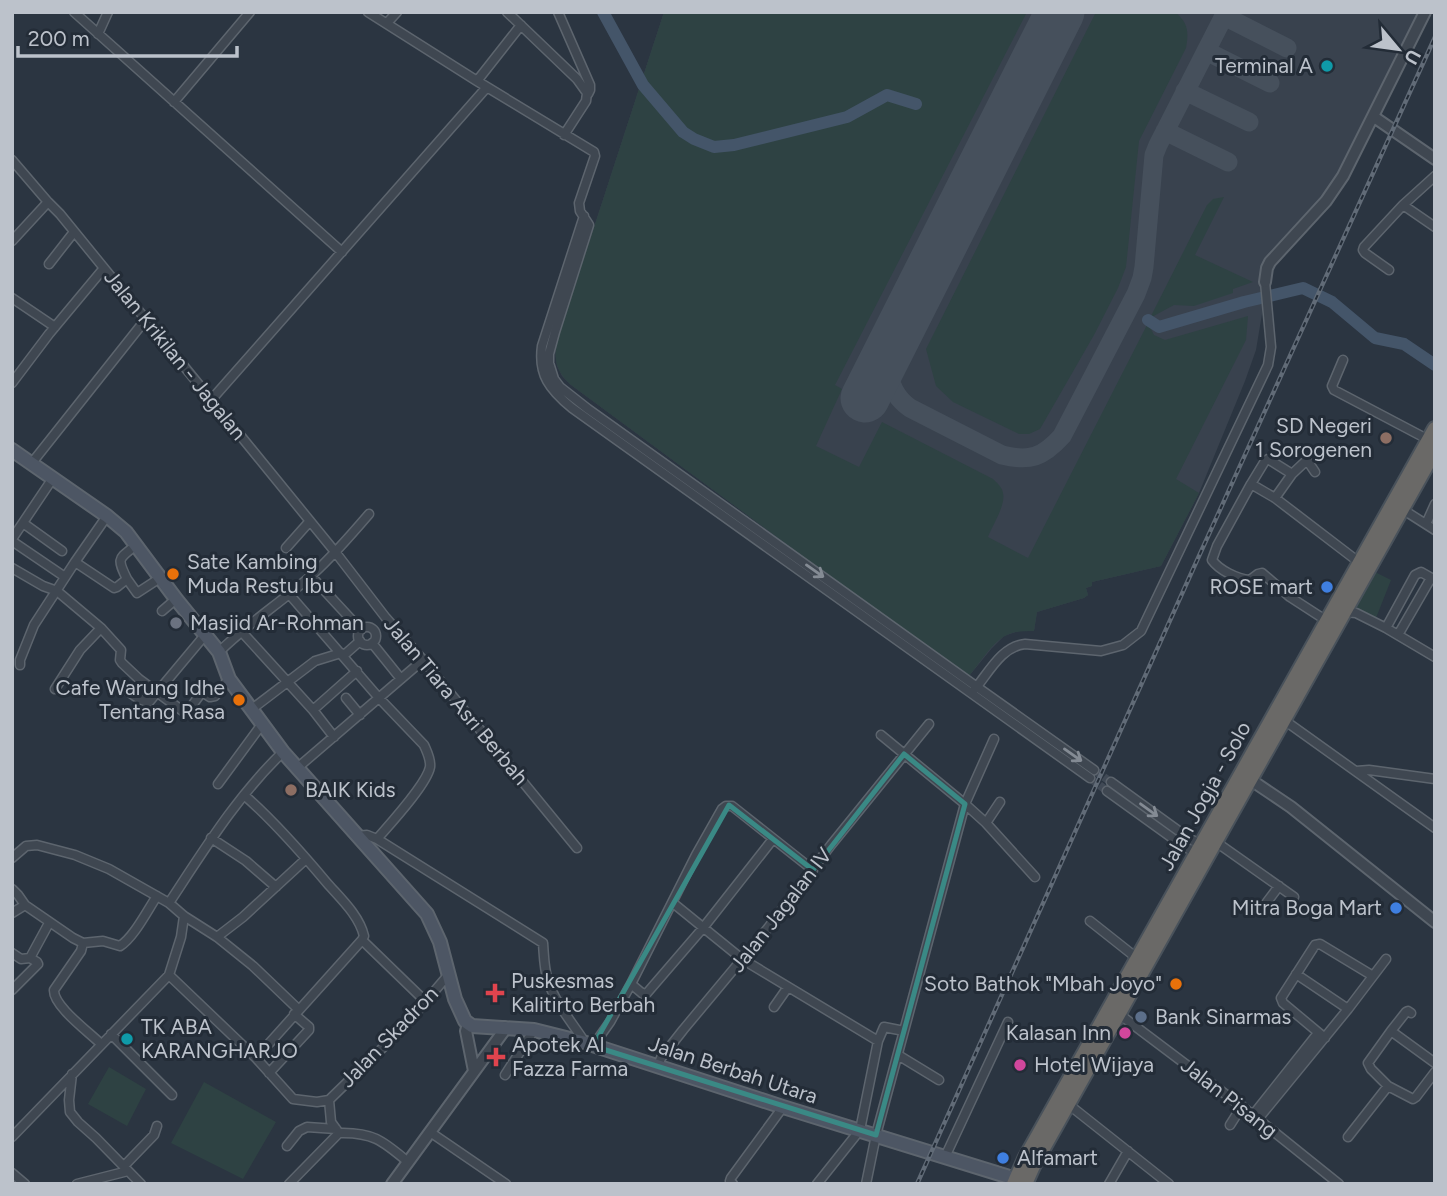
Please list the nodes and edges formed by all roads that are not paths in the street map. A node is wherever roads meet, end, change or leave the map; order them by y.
1 (75, 12) edge
2 (108, 12) edge
3 (250, 12) edge
4 (368, 12) edge
5 (397, 12) edge
6 (507, 12) edge
7 (558, 12) edge
8 (1425, 12) edge
9 (387, 23) junction
10 (521, 24) junction
11 (98, 34) junction
12 (477, 81) junction
13 (487, 87) junction
14 (587, 97) junction
15 (174, 102) junction
16 (1376, 120) junction
17 (564, 135) junction
18 (1435, 159) edge
19 (12, 160) edge
20 (1435, 176) edge
21 (48, 202) junction
22 (1403, 205) junction
23 (584, 216) junction
24 (1435, 226) edge
25 (74, 232) junction
26 (12, 241) edge
27 (342, 252) junction
28 (49, 264) dead end
29 (104, 268) junction
30 (1389, 270) dead end
31 (1265, 282) joint
32 (12, 298) edge
33 (146, 319) junction
34 (55, 327) junction
35 (1343, 360) dead end
36 (12, 383) edge
37 (212, 399) junction
38 (1433, 440) edge
39 (12, 450) edge
40 (31, 464) junction
41 (1315, 472) dead end
42 (1292, 474) junction
43 (53, 478) junction
44 (1251, 484) junction
45 (1275, 498) junction
46 (1435, 504) edge
47 (1402, 509) junction
48 (369, 514) dead end
49 (107, 516) junction
50 (310, 521) junction
51 (23, 523) junction
52 (1426, 524) junction
53 (1435, 530) edge
54 (12, 540) edge
55 (136, 545) junction
56 (286, 548) dead end
57 (62, 551) dead end
58 (336, 553) junction
59 (75, 562) junction
60 (1360, 563) junction
61 (12, 568) edge
62 (311, 576) junction
63 (65, 577) junction
64 (160, 578) junction
65 (127, 579) junction
66 (1433, 579) edge
67 (835, 585) junction
68 (827, 590) junction
69 (57, 591) junction
70 (289, 594) junction
71 (176, 599) junction
72 (163, 611) dead end
73 (1344, 612) junction
74 (386, 618) junction
75 (1327, 621) junction
76 (101, 628) junction
77 (1386, 628) junction
78 (360, 630) junction
79 (373, 630) junction
80 (241, 631) junction
81 (205, 635) junction
82 (1398, 635) junction
83 (360, 641) junction
84 (372, 643) junction
85 (219, 652) junction
86 (342, 654) junction
87 (1435, 657) edge
88 (423, 660) junction
89 (20, 665) dead end
90 (357, 671) junction
91 (229, 679) junction
92 (401, 680) junction
93 (287, 681) junction
94 (120, 687) dead end
95 (55, 689) dead end
96 (974, 691) junction
97 (157, 692) junction
98 (346, 698) dead end
99 (379, 698) junction
100 (252, 709) junction
101 (313, 709) junction
102 (360, 715) junction
103 (1284, 720) junction
104 (262, 724) junction
105 (929, 724) dead end
106 (881, 735) dead end
107 (334, 737) junction
108 (994, 740) dead end
109 (283, 752) junction
110 (904, 754) junction
111 (296, 769) junction
112 (1358, 773) junction
113 (1092, 774) tunnel mouth
114 (1435, 779) edge
115 (1251, 780) junction
116 (218, 784) dead end
117 (1109, 786) tunnel mouth
118 (244, 795) junction
119 (1000, 802) dead end
120 (965, 804) junction
121 (986, 824) junction
122 (1435, 828) edge
123 (357, 836) junction
124 (211, 838) junction
125 (377, 839) junction
126 (773, 839) junction
127 (577, 848) dead end
128 (1206, 850) junction
129 (12, 858) edge
130 (306, 859) junction
131 (813, 870) junction
132 (1035, 877) dead end
133 (1279, 886) junction
134 (276, 887) junction
135 (12, 890) edge
136 (157, 896) junction
137 (1294, 897) dead end
138 (1267, 902) dead end
139 (169, 903) junction
140 (673, 903) junction
141 (25, 905) junction
142 (12, 913) edge
143 (184, 916) junction
144 (1090, 921) dead end
145 (1435, 922) edge
146 (49, 923) junction
147 (704, 928) junction
148 (218, 937) junction
149 (362, 940) junction
150 (83, 943) junction
151 (12, 953) edge
152 (30, 958) junction
153 (742, 959) junction
154 (1138, 959) junction
155 (1386, 960) dead end
156 (449, 974) junction
157 (1296, 974) junction
158 (169, 975) junction
159 (1373, 976) junction
160 (631, 984) junction
161 (788, 986) junction
162 (12, 990) edge
163 (425, 1001) junction
164 (774, 1007) dead end
165 (1348, 1009) junction
166 (296, 1012) junction
167 (1411, 1013) dead end
168 (1119, 1014) junction
169 (1008, 1022) dead end
170 (468, 1024) junction
171 (504, 1027) junction
172 (534, 1030) junction
173 (904, 1031) junction
174 (1391, 1031) junction
175 (111, 1034) junction
176 (1321, 1035) junction
177 (878, 1041) junction
178 (101, 1044) junction
179 (588, 1044) junction
180 (898, 1055) junction
181 (256, 1058) junction
182 (1435, 1063) edge
183 (658, 1066) junction
184 (474, 1071) junction
185 (1435, 1072) edge
186 (269, 1073) junction
187 (72, 1074) junction
188 (505, 1075) dead end
189 (939, 1080) dead end
190 (1388, 1086) junction
191 (172, 1095) dead end
192 (329, 1100) junction
193 (1068, 1104) junction
194 (783, 1107) junction
195 (1242, 1107) junction
196 (1256, 1117) junction
197 (1230, 1125) dead end
198 (157, 1126) dead end
199 (860, 1130) junction
200 (337, 1131) junction
201 (430, 1132) junction
202 (876, 1135) junction
203 (1348, 1136) dead end
204 (12, 1137) edge
205 (287, 1146) dead end
206 (1128, 1150) junction
207 (945, 1157) junction
208 (408, 1162) junction
209 (126, 1168) junction
210 (12, 1173) edge
211 (1023, 1182) edge
212 (25, 1184) edge
213 (77, 1184) edge
214 (141, 1184) edge
215 (289, 1184) edge
216 (392, 1184) edge
217 (506, 1184) edge
218 (733, 1184) edge
219 (817, 1184) edge
220 (866, 1184) edge
221 (1109, 1184) edge
222 (1169, 1184) edge
223 (1339, 1184) edge

1 - 11 street
2 - 11 street
3 - 15 street
4 - 9 street
5 - 9 street
6 - 10 street
7 - 14 street
8 - 16 street
9 - 12 street
10 - 12 street
10 - 14 street
11 - 15 street
12 - 13 street
13 - 17 street
13 - 27 street
14 - 17 street
15 - 27 street
16 - 18 street
16 - 31 street
17 - 23 street
19 - 21 street, Jalan Krikilan - Jagalan
20 - 22 street
21 - 25 street, Jalan Krikilan - Jagalan
21 - 26 street
22 - 24 street
22 - 30 street
23 -> 67 street
23 - 68 street
25 - 28 street
25 - 29 street, Jalan Krikilan - Jagalan
27 - 37 street
29 - 33 street, Jalan Krikilan - Jagalan
29 - 34 street
31 - 96 street
32 - 34 street
33 - 37 street, Jalan Krikilan - Jagalan
33 - 40 street
34 - 36 street
35 - 38 street
37 - 50 street, Jalan Krikilan - Jagalan
38 - 47 highway, Jalan Jogja - Solo
38 - 60 highway, Jalan Jogja - Solo
39 - 40 main road
40 - 43 main road
41 - 42 street
42 - 44 street
42 - 45 street
43 - 49 main road
43 - 51 street
44 - 45 street
44 - 75 street
45 - 60 street
46 - 52 street
47 - 52 street
47 - 73 highway, Jalan Jogja - Solo
48 - 58 street
49 - 55 main road
49 - 59 street
50 - 56 street
50 - 58 street, Jalan Krikilan - Jagalan
51 - 54 street
51 - 57 street
52 - 53 street
54 - 63 street
55 - 64 main road
55 - 65 street
58 - 62 street
58 - 74 street, Jalan Tiara Asri Berbah
59 - 63 street
59 - 65 street
60 - 75 highway, Jalan Jogja - Solo
61 - 69 street
62 - 70 street
62 - 78 street
63 - 69 street
64 - 65 street
64 - 71 main road
66 - 77 street
66 - 82 street
67 - 68 street
67 - 96 street
68 - 96 street
69 - 76 street
69 - 89 street
70 - 80 street
70 - 86 street
71 - 72 street
71 - 81 main road
73 - 77 street
73 - 103 highway, Jalan Jogja - Solo
74 - 79 street
74 - 88 street, Jalan Tiara Asri Berbah
75 - 128 highway, Jalan Jogja - Solo
76 - 95 street
76 - 97 street
77 - 82 street
78 - 79 street
78 - 83 street
79 - 84 street
80 - 85 street
80 - 93 street
81 - 85 main road
81 - 97 street
82 - 87 street
83 - 84 street
83 - 86 street
84 - 92 street
85 - 91 main road
86 - 90 street
86 - 93 street
88 - 92 street
88 - 127 street, Jalan Tiara Asri Berbah
90 - 99 street
90 - 101 street
91 - 97 street
91 - 100 main road
92 - 99 street
93 - 100 street
93 - 101 street
94 - 97 street
96 - 113 street
98 - 102 street
99 - 102 street
99 - 125 street
100 - 104 main road
101 - 107 street
102 - 107 street
103 - 112 street
103 - 115 highway, Jalan Jogja - Solo
104 - 109 main road
104 - 116 street
105 - 110 street, Jalan Jagalan IV
106 - 110 street
107 - 111 street
108 - 120 street
109 - 111 main road
109 - 118 street
110 - 120 street
110 - 131 street, Jalan Jagalan IV
111 - 123 main road
112 - 114 street
112 - 122 street
115 - 128 highway, Jalan Jogja - Solo
115 - 145 street
117 - 128 street
118 - 124 street
118 - 130 street
119 - 121 street
120 - 121 street
120 - 173 street
121 - 132 street
123 - 125 street
123 - 156 main road
124 - 134 street
124 - 139 street
125 - 179 street
126 - 131 street
126 - 140 street
126 - 147 street
128 - 133 street
128 - 154 highway, Jalan Jogja - Solo
128 - 168 highway, Jalan Jogja - Solo
129 - 136 street
130 - 134 street
130 - 149 street
131 - 153 street, Jalan Jagalan IV
133 - 137 street
133 - 138 street
134 - 148 street
135 - 141 street
136 - 139 street
136 - 150 street
139 - 143 street
140 - 147 street
140 - 160 street
141 - 142 street
141 - 146 street
143 - 148 street
143 - 158 street
144 - 154 street
146 - 150 street
146 - 152 street
147 - 153 street
147 - 160 street
148 - 166 street
149 - 163 street
149 - 166 street
150 - 178 street
151 - 152 street
152 - 162 street
153 - 161 street
153 - 183 street, Jalan Jagalan IV
154 - 211 highway, Jalan Jogja - Solo
155 - 159 street
156 - 163 street, Jalan Skadron
156 - 170 main road
157 - 159 street
157 - 165 street
157 - 176 street
158 - 175 street
158 - 181 street
159 - 165 street
160 - 179 street
161 - 164 street
161 - 177 street
163 - 192 street, Jalan Skadron
165 - 176 street
166 - 181 street
166 - 186 street
167 - 174 street
168 - 193 highway, Jalan Jogja - Solo
168 - 195 street, Jalan Pisang
169 - 207 street
170 - 171 main road, Jalan Berbah Utara
170 - 184 street
171 - 172 main road, Jalan Berbah Utara
171 - 184 street
172 - 179 main road, Jalan Berbah Utara
172 - 188 street
173 - 177 street
173 - 180 street
174 - 182 street
174 - 190 street
175 - 178 street
175 - 191 street
176 - 196 street
177 - 199 street
178 - 187 street
179 - 183 main road, Jalan Berbah Utara
180 - 189 street
180 - 202 street
181 - 186 street
183 - 194 main road, Jalan Berbah Utara
184 - 201 street
185 - 190 street
186 - 192 street
187 - 204 street
187 - 209 street
190 - 203 street
192 - 200 street
193 - 206 street
193 - 211 highway, Jalan Jogja - Solo
194 - 199 main road, Jalan Berbah Utara
194 - 218 street
195 - 196 street, Jalan Pisang
195 - 197 street
196 - 223 street, Jalan Pisang
198 - 209 street
199 - 202 main road, Jalan Berbah Utara
199 - 219 street
200 - 205 street
200 - 208 street
200 - 215 street
201 - 208 street
201 - 217 street
202 - 207 main road, Jalan Berbah Utara
202 - 220 street
206 - 221 street
206 - 222 street
207 - 211 main road, Jalan Berbah Utara
208 - 216 street
209 - 213 street
209 - 214 street
210 - 212 street

